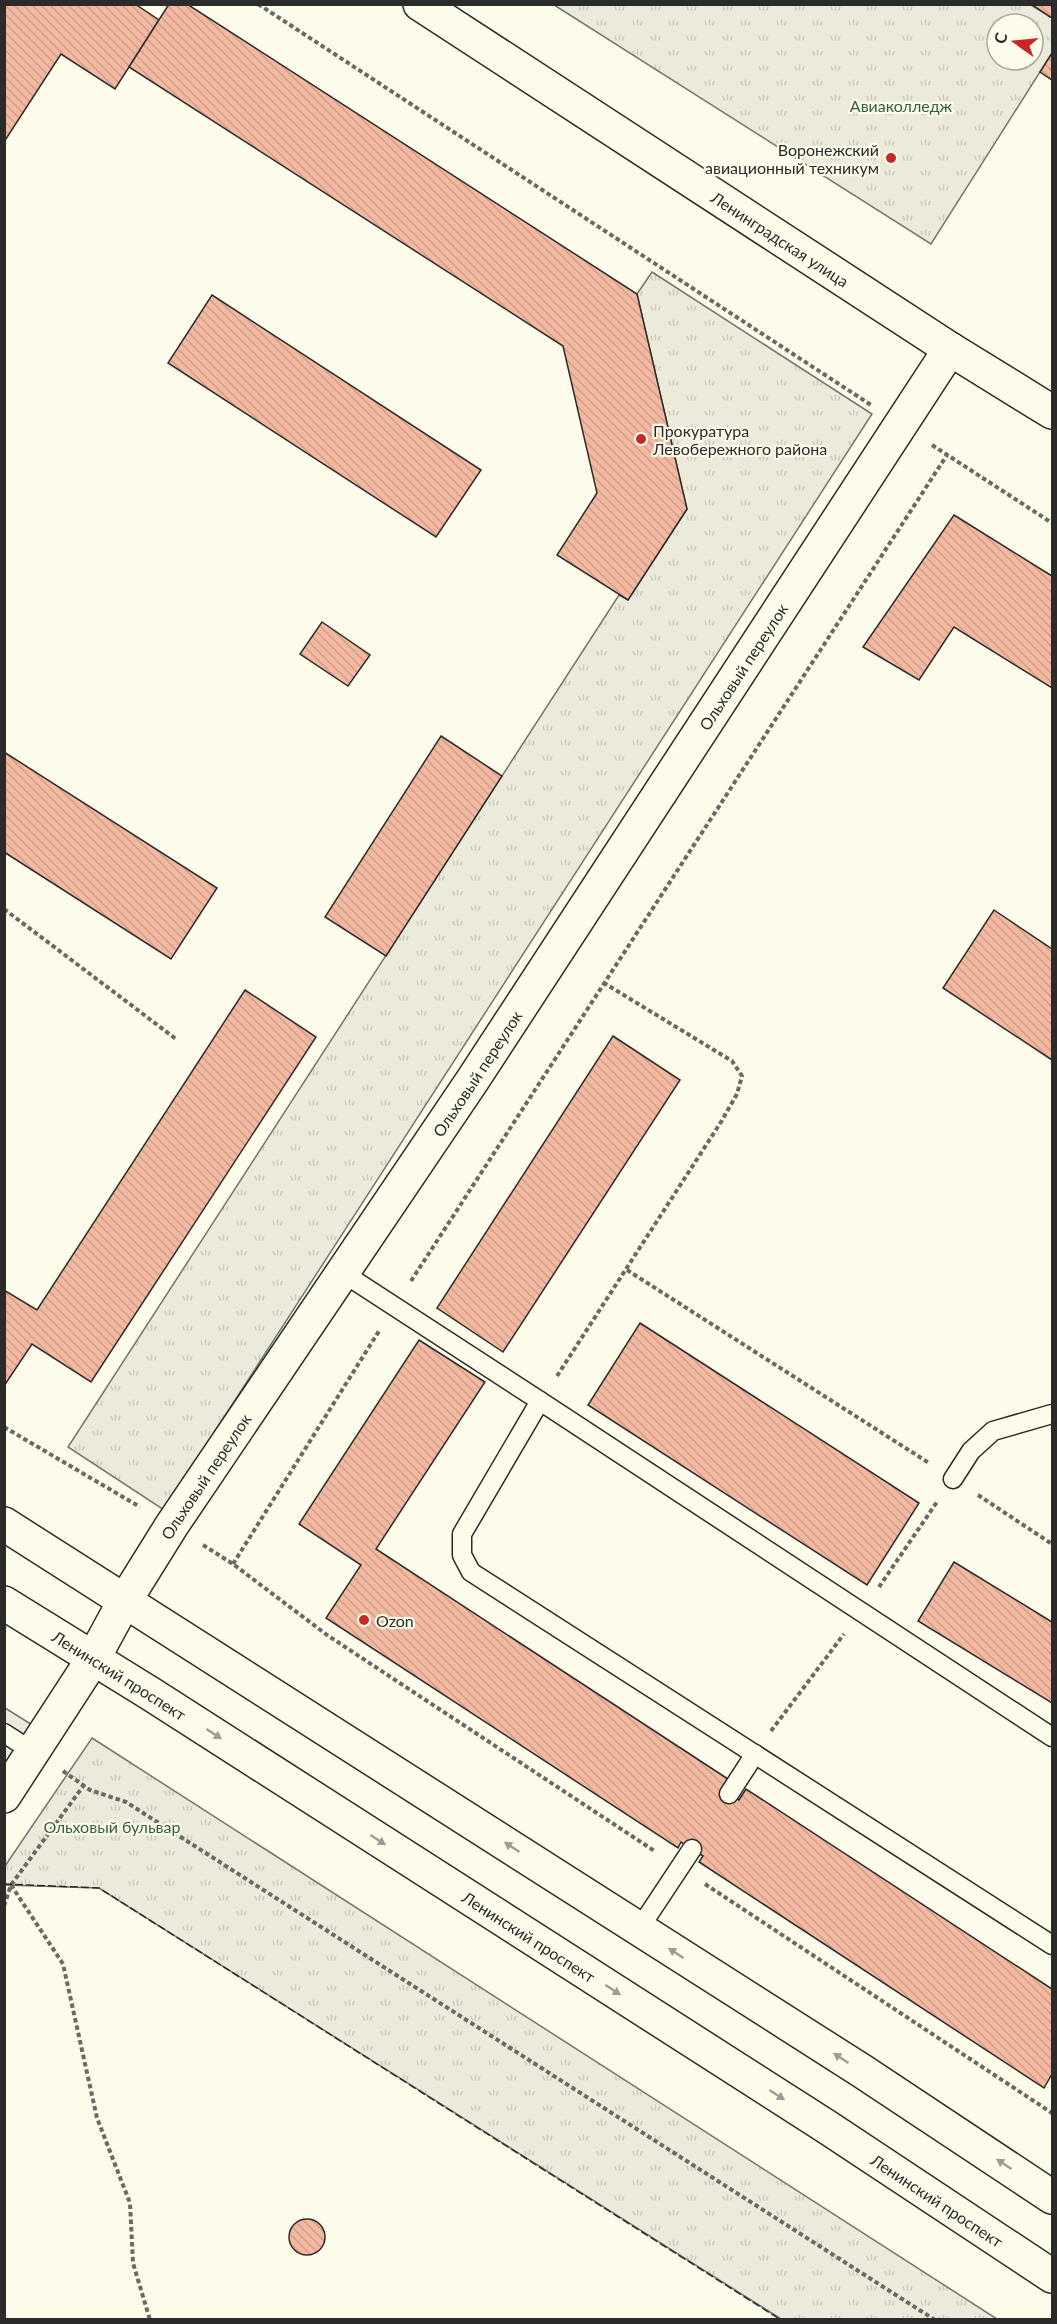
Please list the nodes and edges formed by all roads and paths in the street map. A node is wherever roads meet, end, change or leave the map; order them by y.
1 (258, 4) edge
2 (420, 4) edge
3 (950, 350) junction
4 (1053, 412) edge
5 (901, 425) junction
6 (947, 455) junction
7 (1053, 523) edge
8 (4, 909) edge
9 (604, 983) junction
10 (176, 1039) dead end
11 (627, 1269) junction
12 (343, 1273) junction
13 (394, 1306) junction
14 (540, 1401) junction
15 (1053, 1414) edge
16 (4, 1427) edge
17 (953, 1479) junction
18 (4, 1524) edge
19 (172, 1525) junction
20 (1053, 1544) edge
21 (233, 1564) junction
22 (124, 1602) junction
23 (4, 1603) edge
24 (861, 1613) junction
25 (93, 1659) junction
26 (4, 1733) edge
27 (1053, 1737) edge
28 (32, 1751) junction
29 (755, 1754) junction
30 (84, 1785) junction
31 (729, 1794) dead end
32 (4, 1796) edge
33 (692, 1849) dead end
34 (680, 1868) junction
35 (11, 1885) junction
36 (4, 1906) edge
37 (639, 1929) junction
38 (1053, 1945) edge
39 (1053, 2113) edge
40 (1053, 2197) edge
41 (1053, 2276) edge
42 (150, 2319) edge
43 (934, 2319) edge

1 - 5 path
2 - 3 main road, Ленинградская улица
3 - 4 main road, Ленинградская улица
3 - 5 main road, Ольховый переулок
5 - 6 path
5 - 12 main road, Ольховый переулок
6 - 7 path
6 - 9 path
8 - 10 path
9 - 11 path
9 - 13 path
11 - 14 path
11 - 17 path
12 - 13 lane
12 - 19 main road, Ольховый переулок
13 - 14 lane
13 - 21 path
14 - 24 lane
14 - 29 lane
15 - 17 lane
16 - 19 path
17 - 20 path
17 - 24 path
18 - 22 main road
19 - 21 path
19 - 22 main road, Ольховый переулок
21 - 34 path
22 - 25 main road, Ольховый переулок
37 -> 22 main road
23 - 25 main road, Ленинский проспект
24 - 27 lane
24 - 29 path
25 - 28 main road, Ольховый переулок
25 -> 41 main road, Ленинский проспект
26 - 28 lane
28 - 30 path
28 - 32 main road, Ольховый переулок
29 - 31 lane
29 - 38 lane
30 - 35 path
30 - 43 path
33 - 34 lane
34 - 37 lane
34 - 39 path
35 - 36 path
35 - 42 path
40 -> 37 main road

